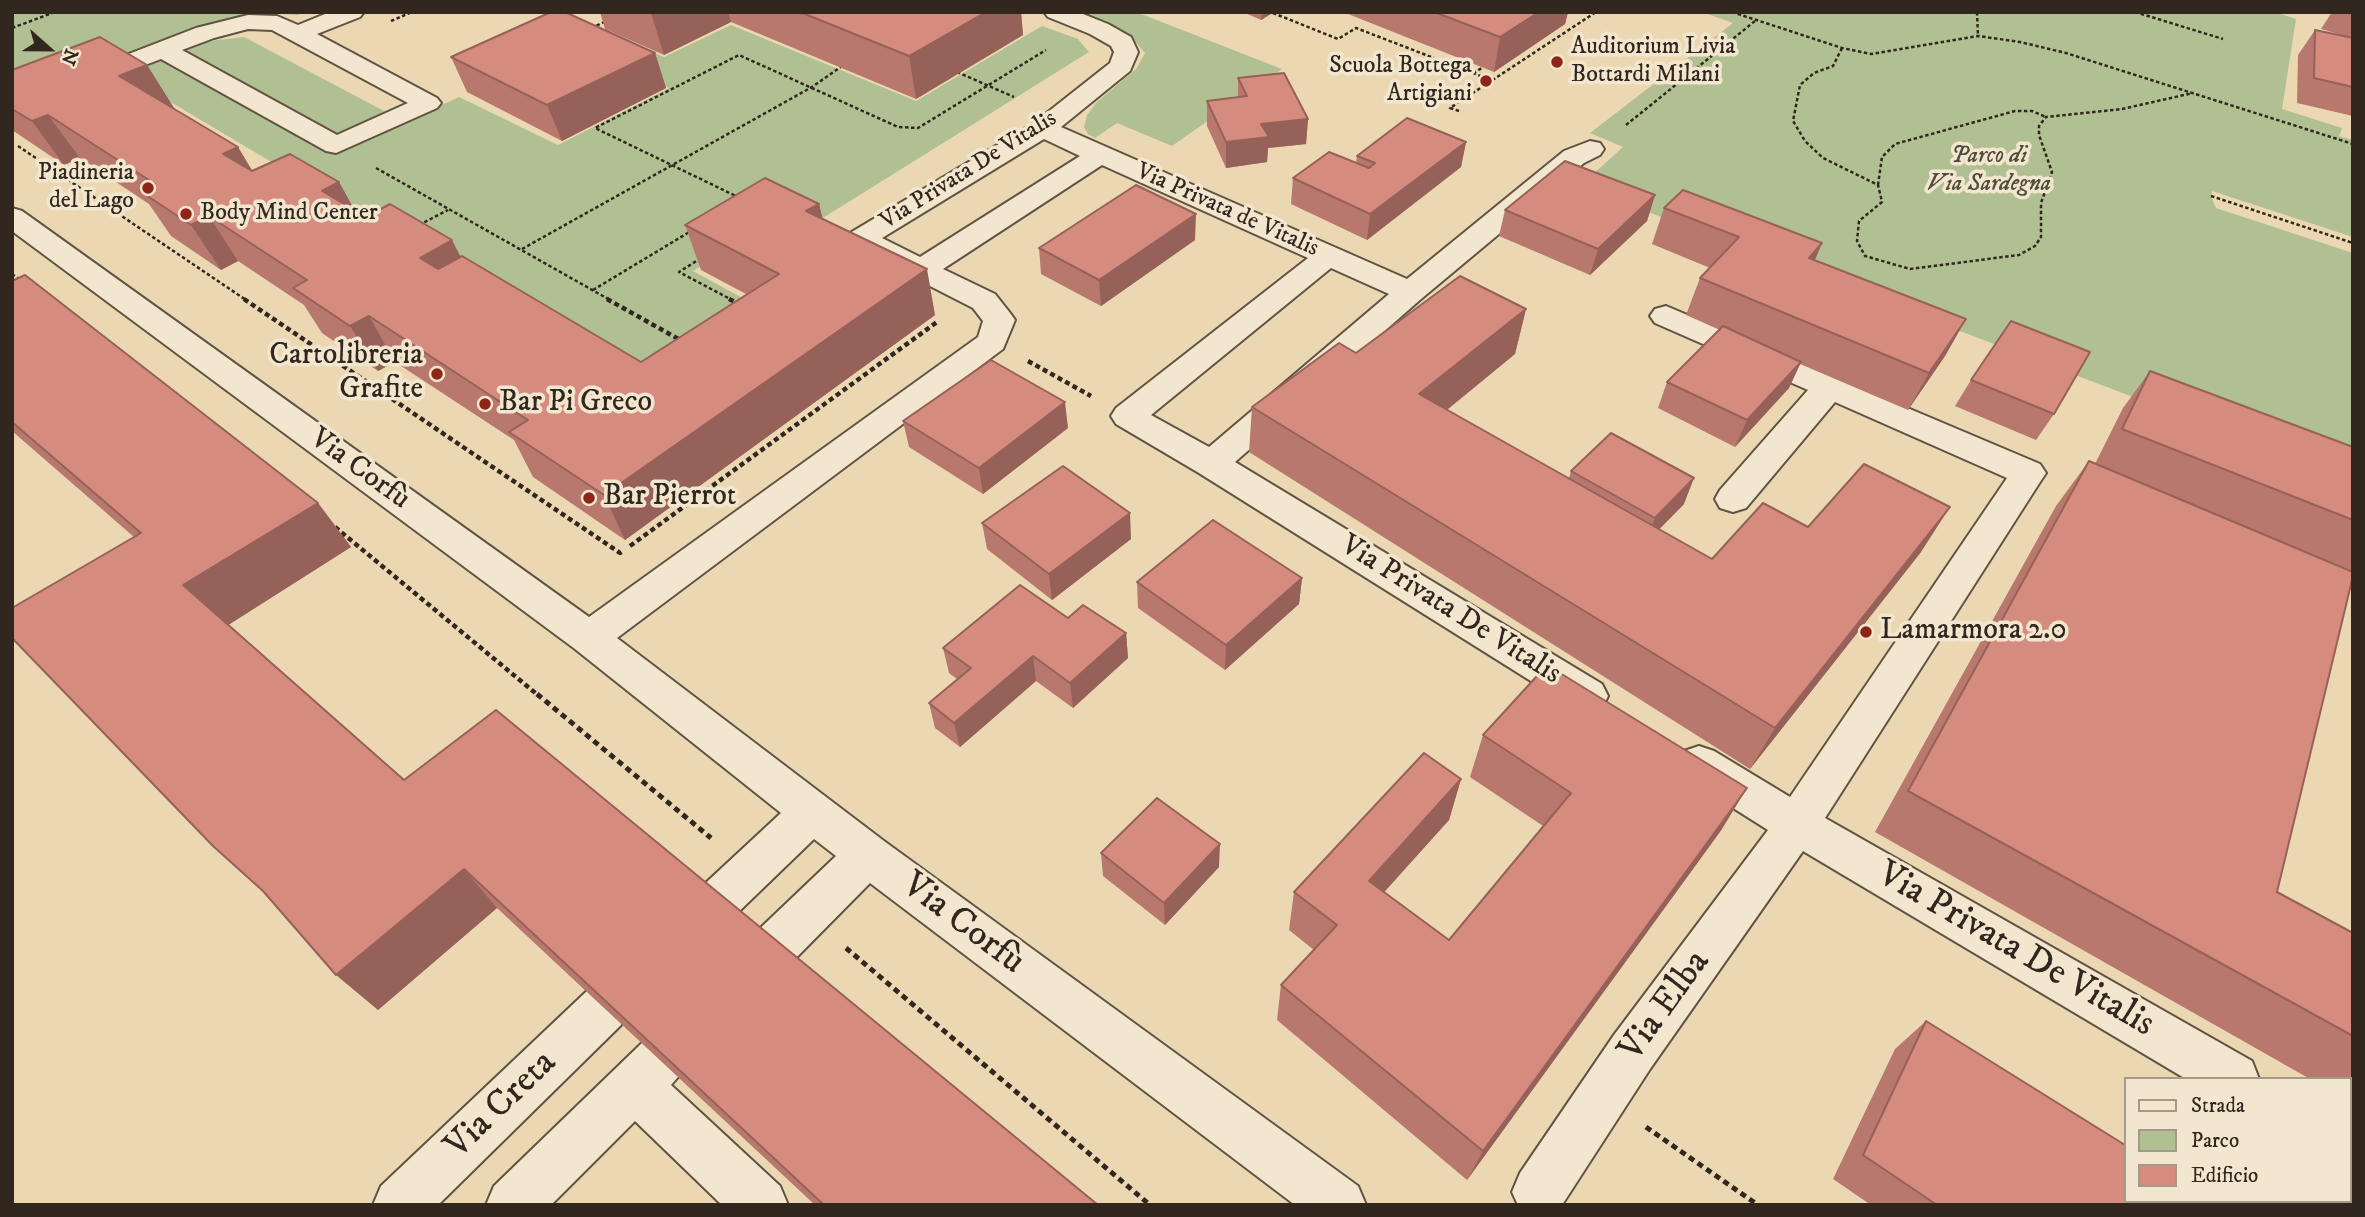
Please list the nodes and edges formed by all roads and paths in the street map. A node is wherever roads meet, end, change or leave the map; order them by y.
1 (55, 12) edge
2 (352, 12) edge
3 (1056, 12) edge
4 (1596, 12) edge
5 (1731, 12) edge
6 (1977, 12) edge
7 (2135, 12) edge
8 (1273, 13) edge
9 (614, 18) dead end
10 (1756, 20) junction
11 (12, 28) edge
12 (589, 29) edge
13 (299, 33) junction
14 (1978, 36) junction
15 (2223, 39) dead end
16 (1842, 48) junction
17 (1047, 49) dead end
18 (163, 50) junction
19 (846, 64) edge
20 (1482, 68) edge
21 (948, 69) edge
22 (1473, 73) junction
23 (1491, 80) junction
24 (988, 86) junction
25 (812, 87) junction
26 (1024, 91) dead end
27 (2193, 93) junction
28 (1014, 97) junction
29 (1002, 104) dead end
30 (12, 108) edge
31 (1459, 111) dead end
32 (2046, 117) junction
33 (1043, 129) junction
34 (12, 142) edge
35 (335, 145) junction
36 (2353, 145) edge
37 (1590, 149) joint
38 (1100, 155) junction
39 (670, 165) junction
40 (1878, 185) junction
41 (2211, 196) dead end
42 (732, 207) edge
43 (449, 209) junction
44 (17, 226) edge
45 (412, 228) edge
46 (697, 228) edge
47 (2353, 243) edge
48 (521, 250) junction
49 (1328, 256) junction
50 (702, 258) edge
51 (922, 269) junction
52 (12, 274) edge
53 (23, 282) edge
54 (593, 290) junction
55 (1410, 292) junction
56 (739, 304) edge
57 (948, 314) dead end
58 (1666, 316) dead end
59 (683, 341) edge
60 (992, 342) junction
61 (1829, 387) junction
62 (803, 408) dead end
63 (812, 413) junction
64 (1128, 416) junction
65 (1211, 464) junction
66 (1733, 499) dead end
67 (324, 518) dead end
68 (589, 638) junction
69 (1620, 716) edge
70 (1667, 745) edge
71 (812, 812) junction
72 (1796, 824) junction
73 (868, 855) junction
74 (751, 871) junction
75 (712, 907) edge
76 (805, 914) junction
77 (768, 953) edge
78 (604, 1007) edge
79 (2231, 1077) edge
80 (1644, 1126) dead end
81 (1539, 1192) dead end
82 (400, 1205) edge
83 (513, 1205) edge
84 (761, 1205) edge
85 (1150, 1205) edge
86 (1339, 1205) edge
87 (1758, 1205) edge

1 - 11 path
2 - 13 street
3 - 33 street, Via Privata De Vitalis
4 - 23 path
5 - 10 path
6 - 14 path
7 - 15 path
8 - 22 path
9 - 12 path
10 - 16 path
10 - 37 path
13 - 18 street
13 - 35 street
14 - 16 path
14 - 27 path
16 - 40 path
17 - 24 path
18 - 30 street
18 - 35 street
19 - 25 path
20 - 22 path
21 - 24 path
22 - 23 path
23 - 31 path
24 - 25 path
24 - 28 path
25 - 39 path
25 - 39 path
26 - 28 path
27 - 32 path
27 - 36 path
28 - 29 path
32 - 40 path
32 - 40 path
33 - 38 street, Via Privata de Vitalis
33 - 51 street, Via Privata De Vitalis
34 - 63 path
35 - 43 path
37 - 55 street
38 - 49 street, Via Privata de Vitalis
38 - 51 street, Via Privata De Vitalis
39 - 42 path
39 - 48 path
41 - 47 path
43 - 45 path
43 - 48 path
44 - 68 street, Via Corfù
46 - 54 path
48 - 54 path
49 - 55 street, Via Privata de Vitalis
49 - 64 street, Via Privata De Vitalis
50 - 56 path
51 - 60 street, Via Privata De Vitalis
52 - 53 path
54 - 59 path
55 - 65 street
57 - 63 path
58 - 61 street
60 - 64 path
60 - 68 street
61 - 66 street
61 - 72 street
62 - 63 path
64 - 65 street, Via Privata De Vitalis
65 - 69 street, Via Privata De Vitalis
67 - 74 path
68 - 71 street, Via Corfù
70 - 72 street, Via Privata De Vitalis
71 - 73 street, Via Corfù
71 - 74 street
72 - 79 street, Via Privata De Vitalis
72 - 81 street, Via Elba
73 - 76 street
73 - 86 street, Via Corfù
74 - 75 street
76 - 77 street
76 - 85 path
78 - 82 street, Via Creta
80 - 87 path
83 - 84 street

